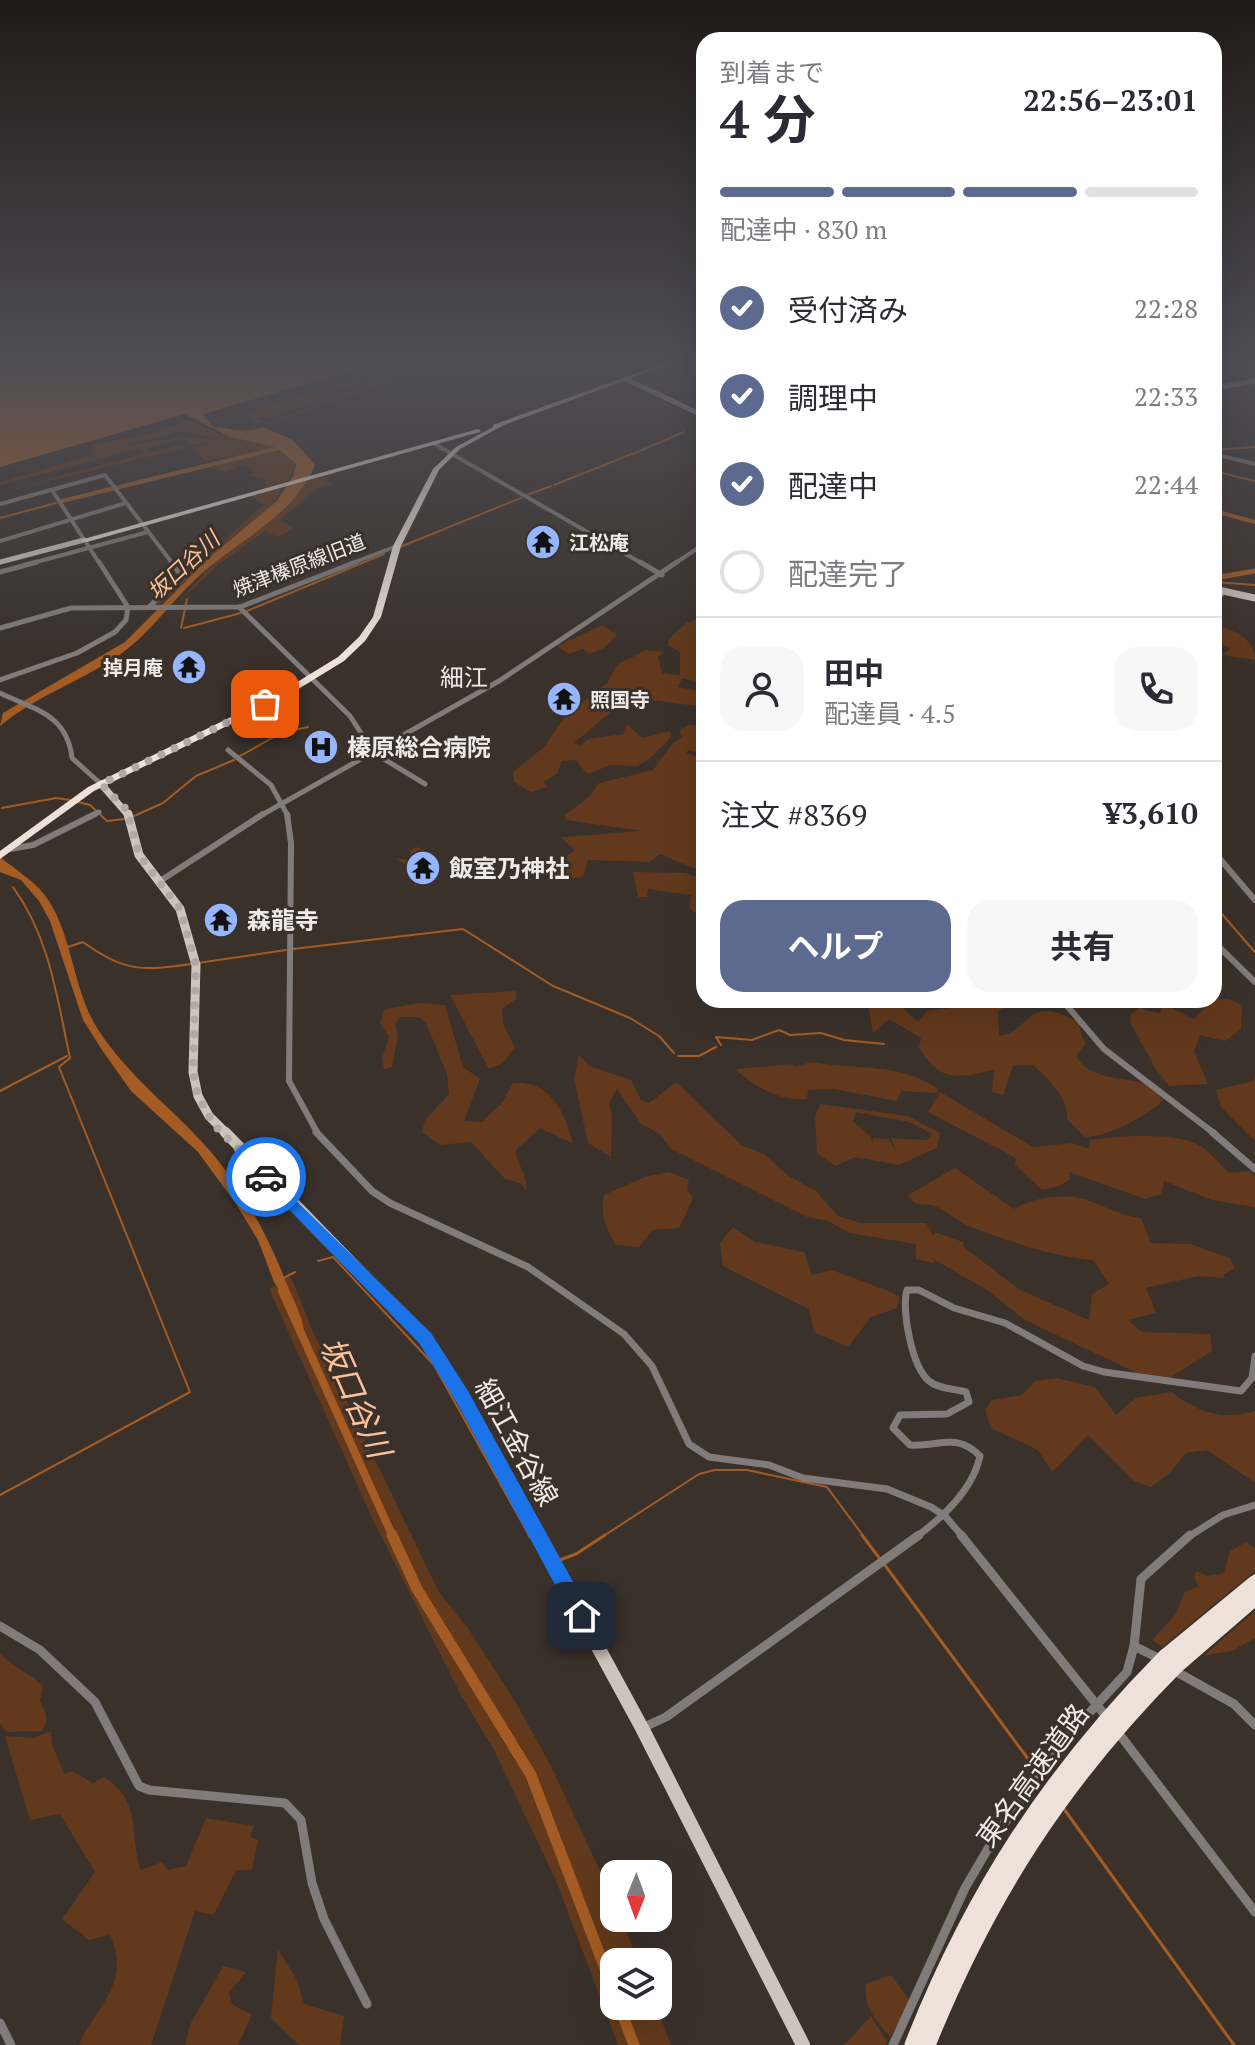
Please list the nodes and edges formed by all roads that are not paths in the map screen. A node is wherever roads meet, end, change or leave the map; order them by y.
1 (374, 459) edge
2 (446, 459) edge
3 (460, 459) edge
4 (52, 490) junction
5 (126, 503) junction
6 (0, 504) edge
7 (71, 519) junction
8 (142, 523) junction
9 (148, 532) junction
10 (0, 541) edge
11 (85, 542) junction
12 (397, 546) junction
13 (696, 550) edge
14 (0, 561) edge
15 (0, 572) edge
16 (662, 575) junction
17 (1224, 591) joint
18 (1222, 594) edge
19 (1255, 598) edge
20 (128, 607) junction
21 (152, 607) junction
22 (239, 607) junction
23 (0, 628) edge
24 (0, 680) edge
25 (311, 680) junction
26 (0, 693) edge
27 (228, 750) dead end
28 (374, 753) junction
29 (101, 784) junction
30 (425, 784) dead end
31 (285, 802) junction
32 (98, 813) dead end
33 (4, 853) edge
34 (1222, 861) edge
35 (160, 881) junction
36 (1255, 900) edge
37 (1222, 950) edge
38 (1255, 982) edge
39 (1069, 1008) edge
40 (1255, 1169) edge
41 (1255, 1356) edge
42 (1255, 1505) edge
43 (945, 1516) junction
44 (1255, 1582) edge
45 (1255, 1598) edge
46 (0, 1626) edge
47 (1134, 1646) junction
48 (1170, 1661) junction
49 (1097, 1704) junction
50 (1255, 1725) edge
51 (642, 1728) junction
52 (1255, 1912) edge
53 (367, 2004) dead end
54 (0, 2023) edge
55 (11, 2045) edge
56 (803, 2045) edge
57 (893, 2045) edge
58 (913, 2045) edge
59 (927, 2045) edge

1 - 8 highway
2 - 12 highway
3 - 16 street
4 - 5 street
4 - 6 street
4 - 7 street
5 - 7 street
5 - 8 street
7 - 10 street
7 - 11 street
8 - 9 street
8 - 11 highway
9 - 11 street
9 - 21 street
11 - 14 main road
11 - 15 street
11 - 20 street
12 - 22 street, 焼津榛原線旧道
12 - 25 highway
13 - 16 street
16 - 28 street
17 - 18 street
17 - 19 main road
20 - 21 street, 焼津榛原線旧道
20 - 23 street, 焼津榛原線旧道
20 - 24 street
21 - 22 street, 焼津榛原線旧道
22 - 25 street
25 - 28 street
25 - 29 highway
26 - 29 street
27 - 31 street
28 - 30 street
28 - 31 street
29 - 33 highway
29 - 35 main road, 細江金谷線
31 - 35 street
31 - 43 street
32 - 33 street
34 - 36 street
35 - 51 main road, 細江金谷線
37 - 38 street
39 - 40 street
41 - 43 street
42 - 47 street
43 - 49 street
43 - 51 street
44 - 48 highway, 東名高速道路
45 - 48 highway, 東名高速道路
46 - 53 street
47 - 49 street
47 - 50 street
48 - 58 highway, 東名高速道路, bridge
48 - 59 highway, 東名高速道路, bridge
49 - 52 street
49 - 57 street
51 - 56 main road, 細江金谷線
54 - 55 street

